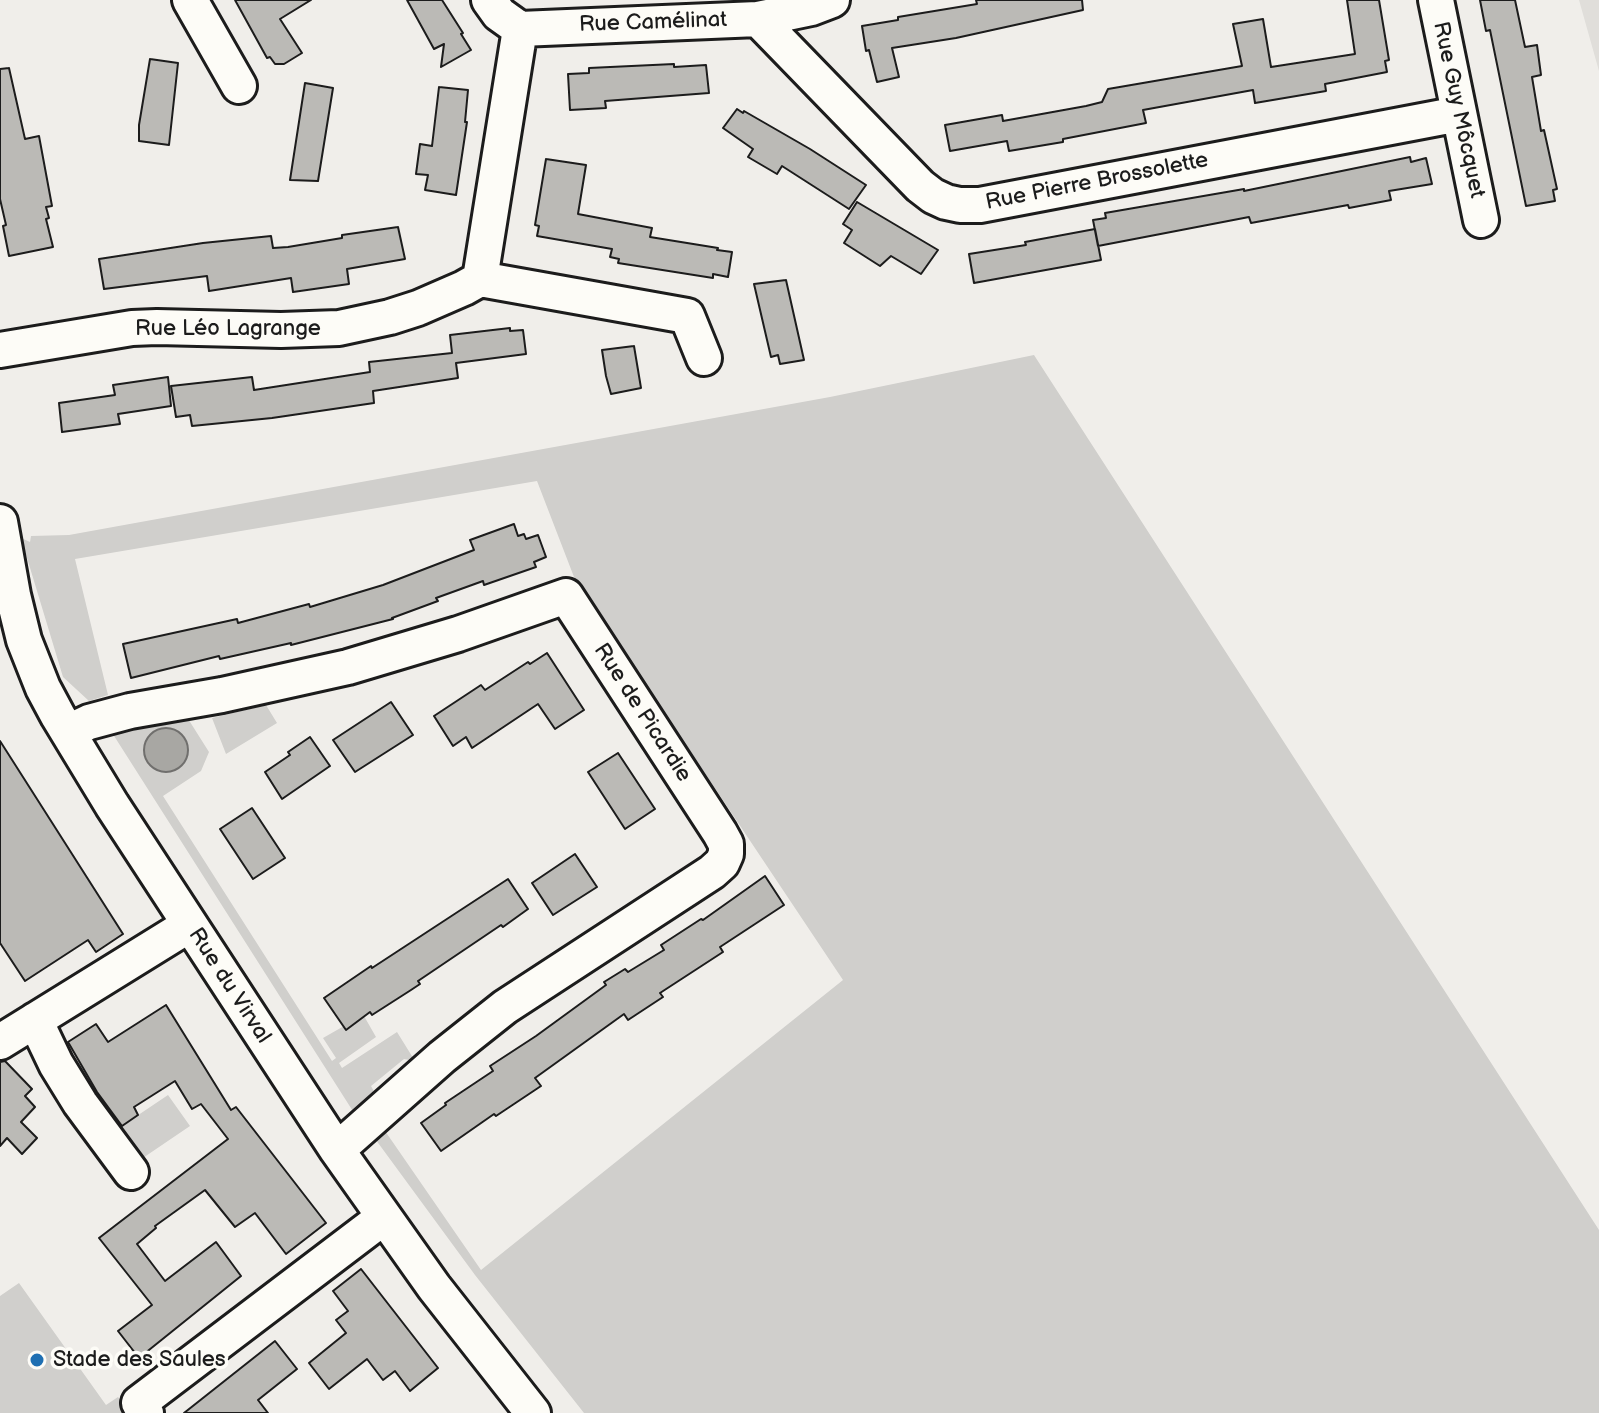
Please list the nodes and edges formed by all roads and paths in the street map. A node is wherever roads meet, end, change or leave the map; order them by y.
1 (190, 0) edge
2 (489, 0) edge
3 (832, 0) edge
4 (1436, 0) edge
5 (758, 19) junction
6 (520, 29) junction
7 (239, 86) dead end
8 (1459, 114) junction
9 (1481, 220) dead end
10 (480, 279) junction
11 (0, 350) edge
12 (704, 358) dead end
13 (0, 522) edge
14 (68, 732) junction
15 (189, 925) junction
16 (11, 1029) edge
17 (337, 1150) junction
18 (131, 1172) dead end
19 (384, 1217) junction
20 (142, 1408) edge
21 (533, 1413) edge

1 - 7 street
2 - 6 street
3 - 5 street, Rue Camélinat
4 - 8 street, Rue Guy Môcquet
5 - 6 street, Rue Camélinat
5 - 8 street, Rue Pierre Brossolette
6 - 10 street
8 - 9 street, Rue Guy Môcquet
10 - 11 street, Rue Léo Lagrange
10 - 12 street
13 - 14 street, Rue du Virval
14 - 15 street, Rue du Virval
14 - 17 street, Rue de Picardie
15 - 16 street
15 - 17 street, Rue du Virval
16 - 18 street
17 - 19 street, Rue du Virval
19 - 20 street
19 - 21 street, Rue du Virval

